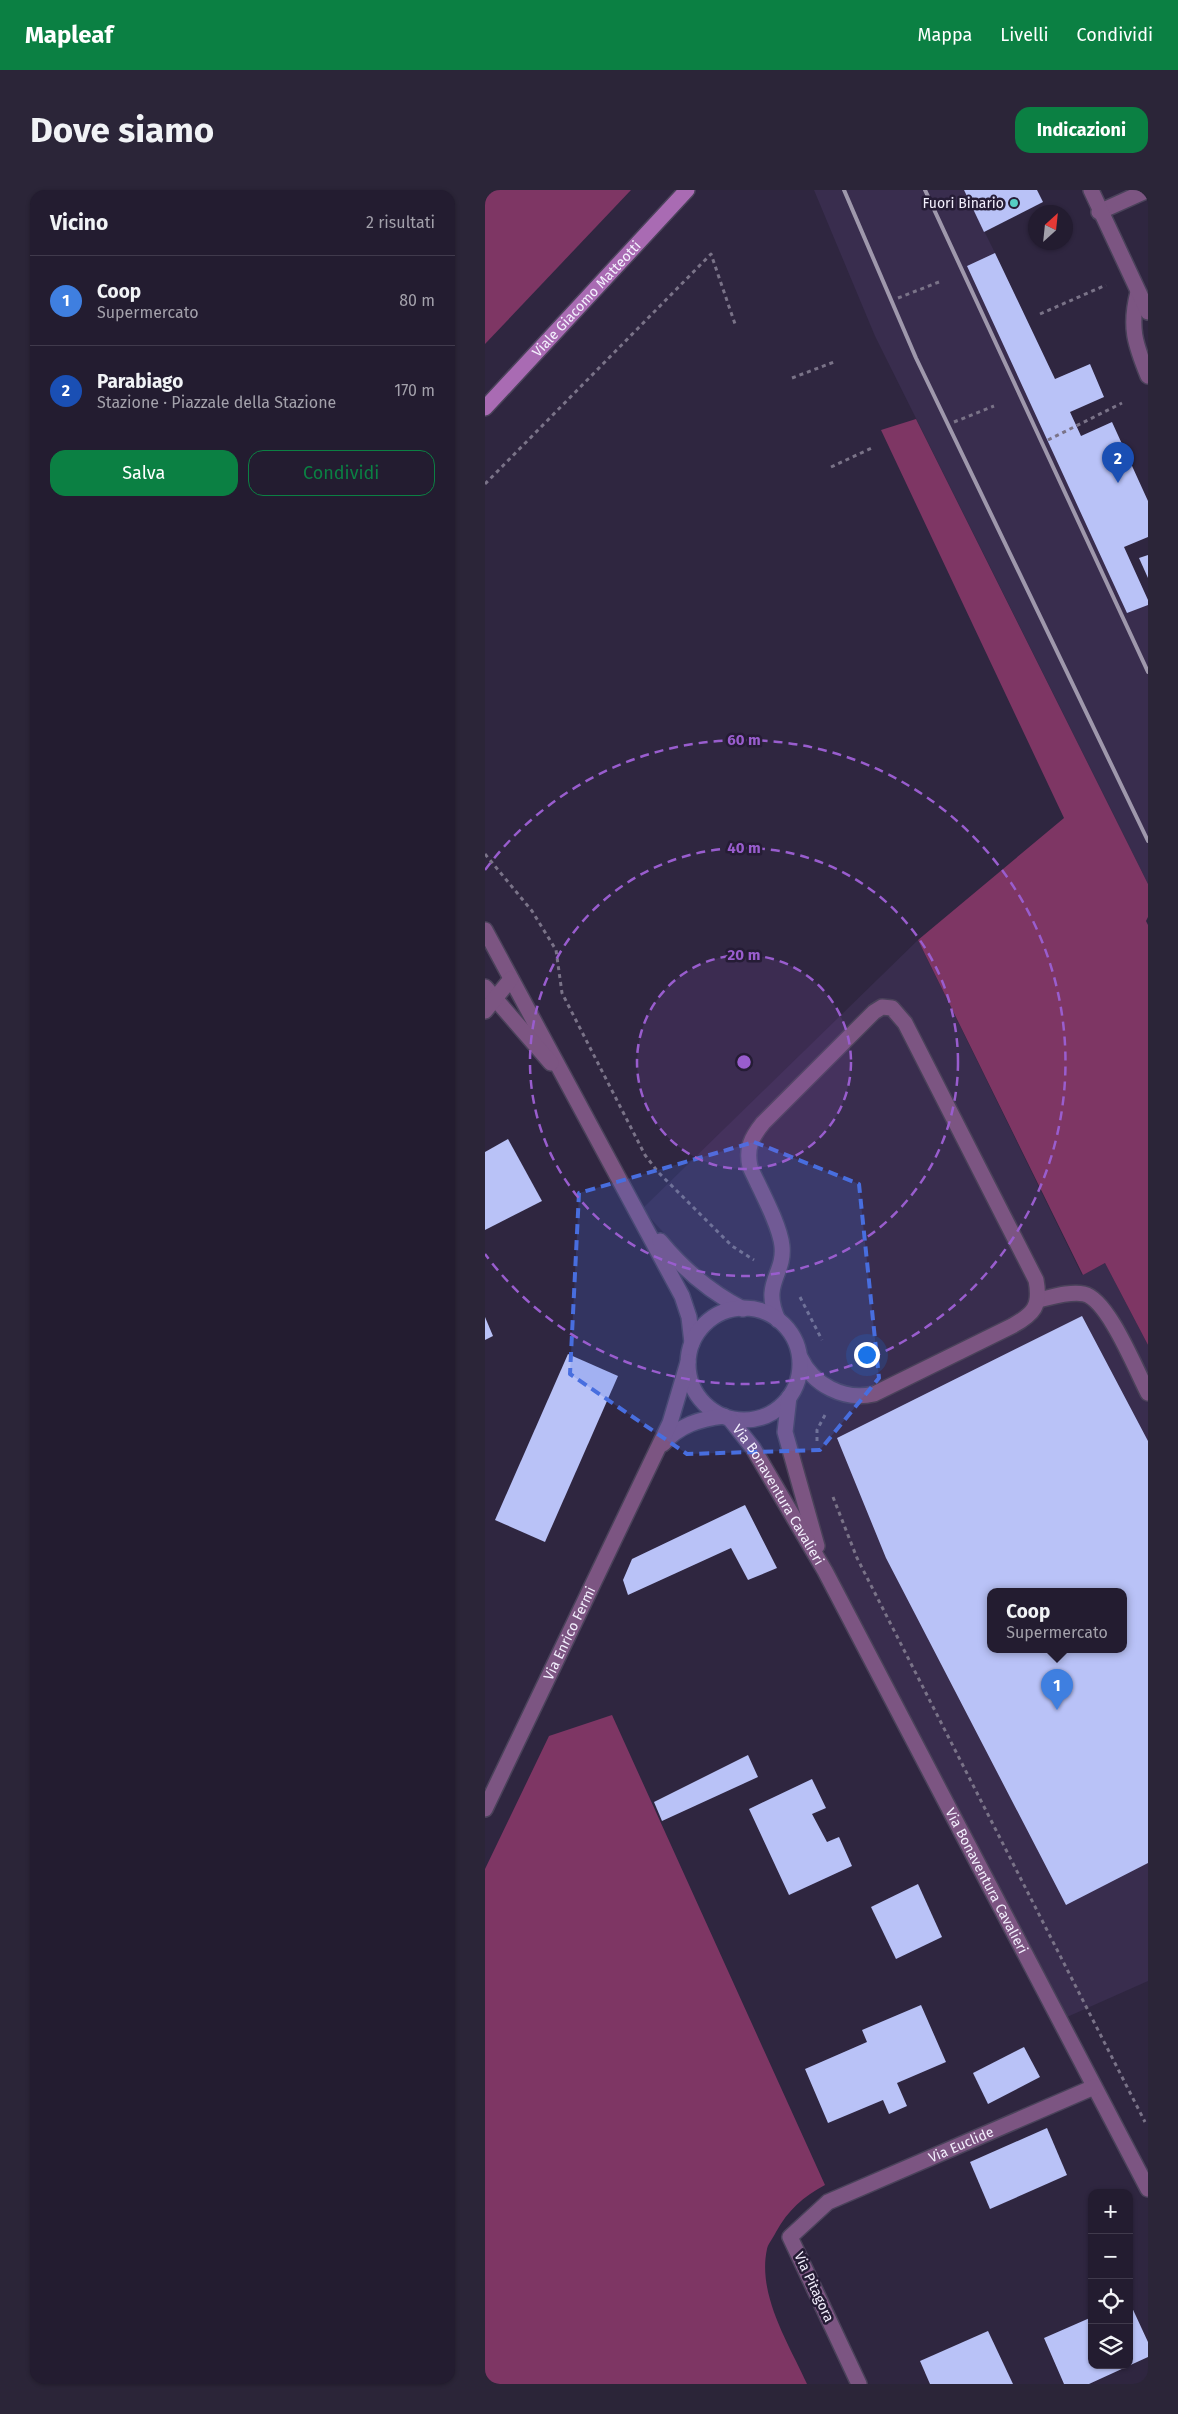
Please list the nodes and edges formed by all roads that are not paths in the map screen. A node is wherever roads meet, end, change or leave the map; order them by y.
1 (687, 190) edge
2 (1091, 190) edge
3 (1148, 190) edge
4 (1099, 212) junction
5 (1138, 292) junction
6 (1148, 312) edge
7 (1148, 376) edge
8 (485, 408) edge
9 (485, 930) edge
10 (511, 979) junction
11 (485, 986) edge
12 (496, 999) junction
13 (485, 1011) edge
14 (562, 1073) junction
15 (642, 1219) junction
16 (1037, 1300) junction
17 (743, 1309) junction
18 (778, 1320) junction
19 (692, 1343) junction
20 (800, 1357) junction
21 (688, 1362) junction
22 (1148, 1393) edge
23 (789, 1397) junction
24 (727, 1417) junction
25 (654, 1458) junction
26 (825, 1571) junction
27 (485, 1809) edge
28 (1094, 2087) junction
29 (1148, 2189) edge
30 (828, 2202) joint
31 (859, 2384) edge

1 - 8 street, Viale Giacomo Matteotti
2 - 4 street
3 - 4 street
4 - 5 street
5 - 6 street
5 - 7 street
9 - 10 street, Via Bonaventura Cavalieri
10 - 12 street
10 - 14 street, Via Bonaventura Cavalieri
11 - 12 street, Via Bonaventura Cavalieri
12 - 13 street
12 - 14 street, Via Bonaventura Cavalieri
14 - 15 street, Via Bonaventura Cavalieri
15 - 17 street, Via Bonaventura Cavalieri
15 - 19 street, Via Bonaventura Cavalieri
16 - 18 street
16 - 20 street
16 - 22 street
17 - 18 street, Via Bonaventura Cavalieri
17 - 19 street, Via Bonaventura Cavalieri
18 - 20 street, Via Bonaventura Cavalieri
19 - 21 street, Via Bonaventura Cavalieri
20 - 23 street, Via Bonaventura Cavalieri
21 - 24 street, Via Bonaventura Cavalieri
21 - 25 street, Via Enrico Fermi
23 - 24 street, Via Bonaventura Cavalieri
23 - 26 street, Via Bonaventura Cavalieri
24 - 25 street, Via Enrico Fermi
24 - 26 street, Via Bonaventura Cavalieri
25 - 27 street, Via Enrico Fermi
26 - 28 street, Via Bonaventura Cavalieri
28 - 29 street, Via Bonaventura Cavalieri
28 - 30 street, Via Euclide
30 - 31 street, Via Pitagora

